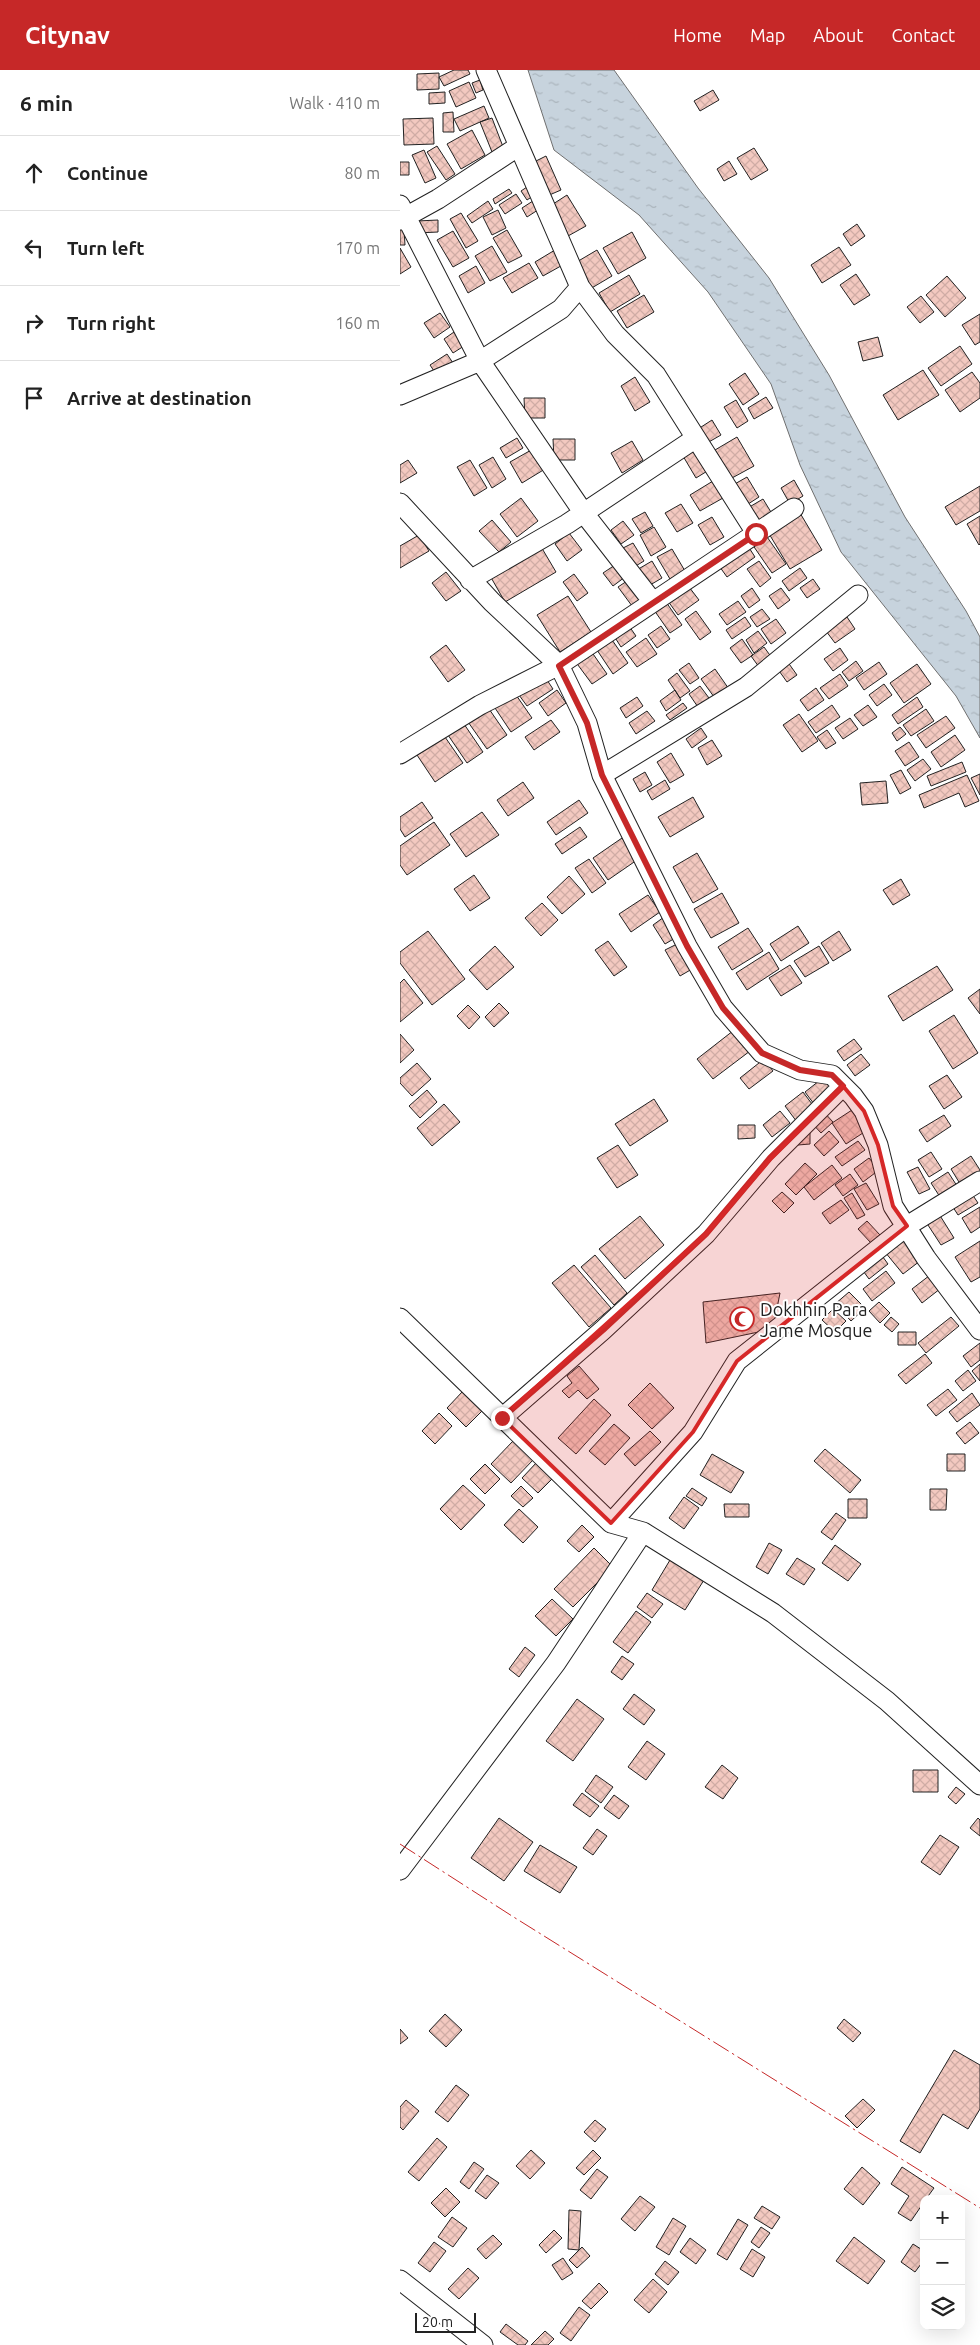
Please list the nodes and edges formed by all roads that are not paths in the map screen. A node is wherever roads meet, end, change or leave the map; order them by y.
1 (486, 70) edge
2 (519, 146) junction
3 (402, 214) edge
4 (580, 287) junction
5 (480, 361) junction
6 (400, 395) edge
7 (696, 438) junction
8 (400, 503) edge
9 (794, 508) dead end
10 (583, 512) junction
11 (756, 534) junction
12 (470, 580) junction
13 (858, 595) dead end
14 (653, 602) junction
15 (559, 666) junction
16 (400, 754) edge
17 (602, 775) junction
18 (843, 1086) junction
19 (980, 1181) edge
20 (906, 1226) junction
21 (400, 1318) edge
22 (980, 1330) edge
23 (502, 1418) junction
24 (612, 1523) junction
25 (643, 1532) junction
26 (980, 1785) edge
27 (400, 1870) edge
28 (400, 2280) edge
29 (463, 2339) edge
30 (483, 2345) edge

1 - 2 street
2 - 3 street
2 - 4 street
3 - 5 street
4 - 5 street
4 - 7 street
5 - 6 street
5 - 10 street
7 - 10 street
7 - 11 street
8 - 12 street
9 - 11 street
10 - 12 street
10 - 14 street
11 - 14 street
12 - 15 street
13 - 17 street
14 - 15 street
15 - 16 street
15 - 17 street
17 - 18 street
18 - 20 street
18 - 23 street
19 - 20 street
20 - 22 street
20 - 24 street
21 - 23 street
23 - 24 street
24 - 25 street
25 - 26 street
25 - 27 street
28 - 29 street
29 - 30 street

